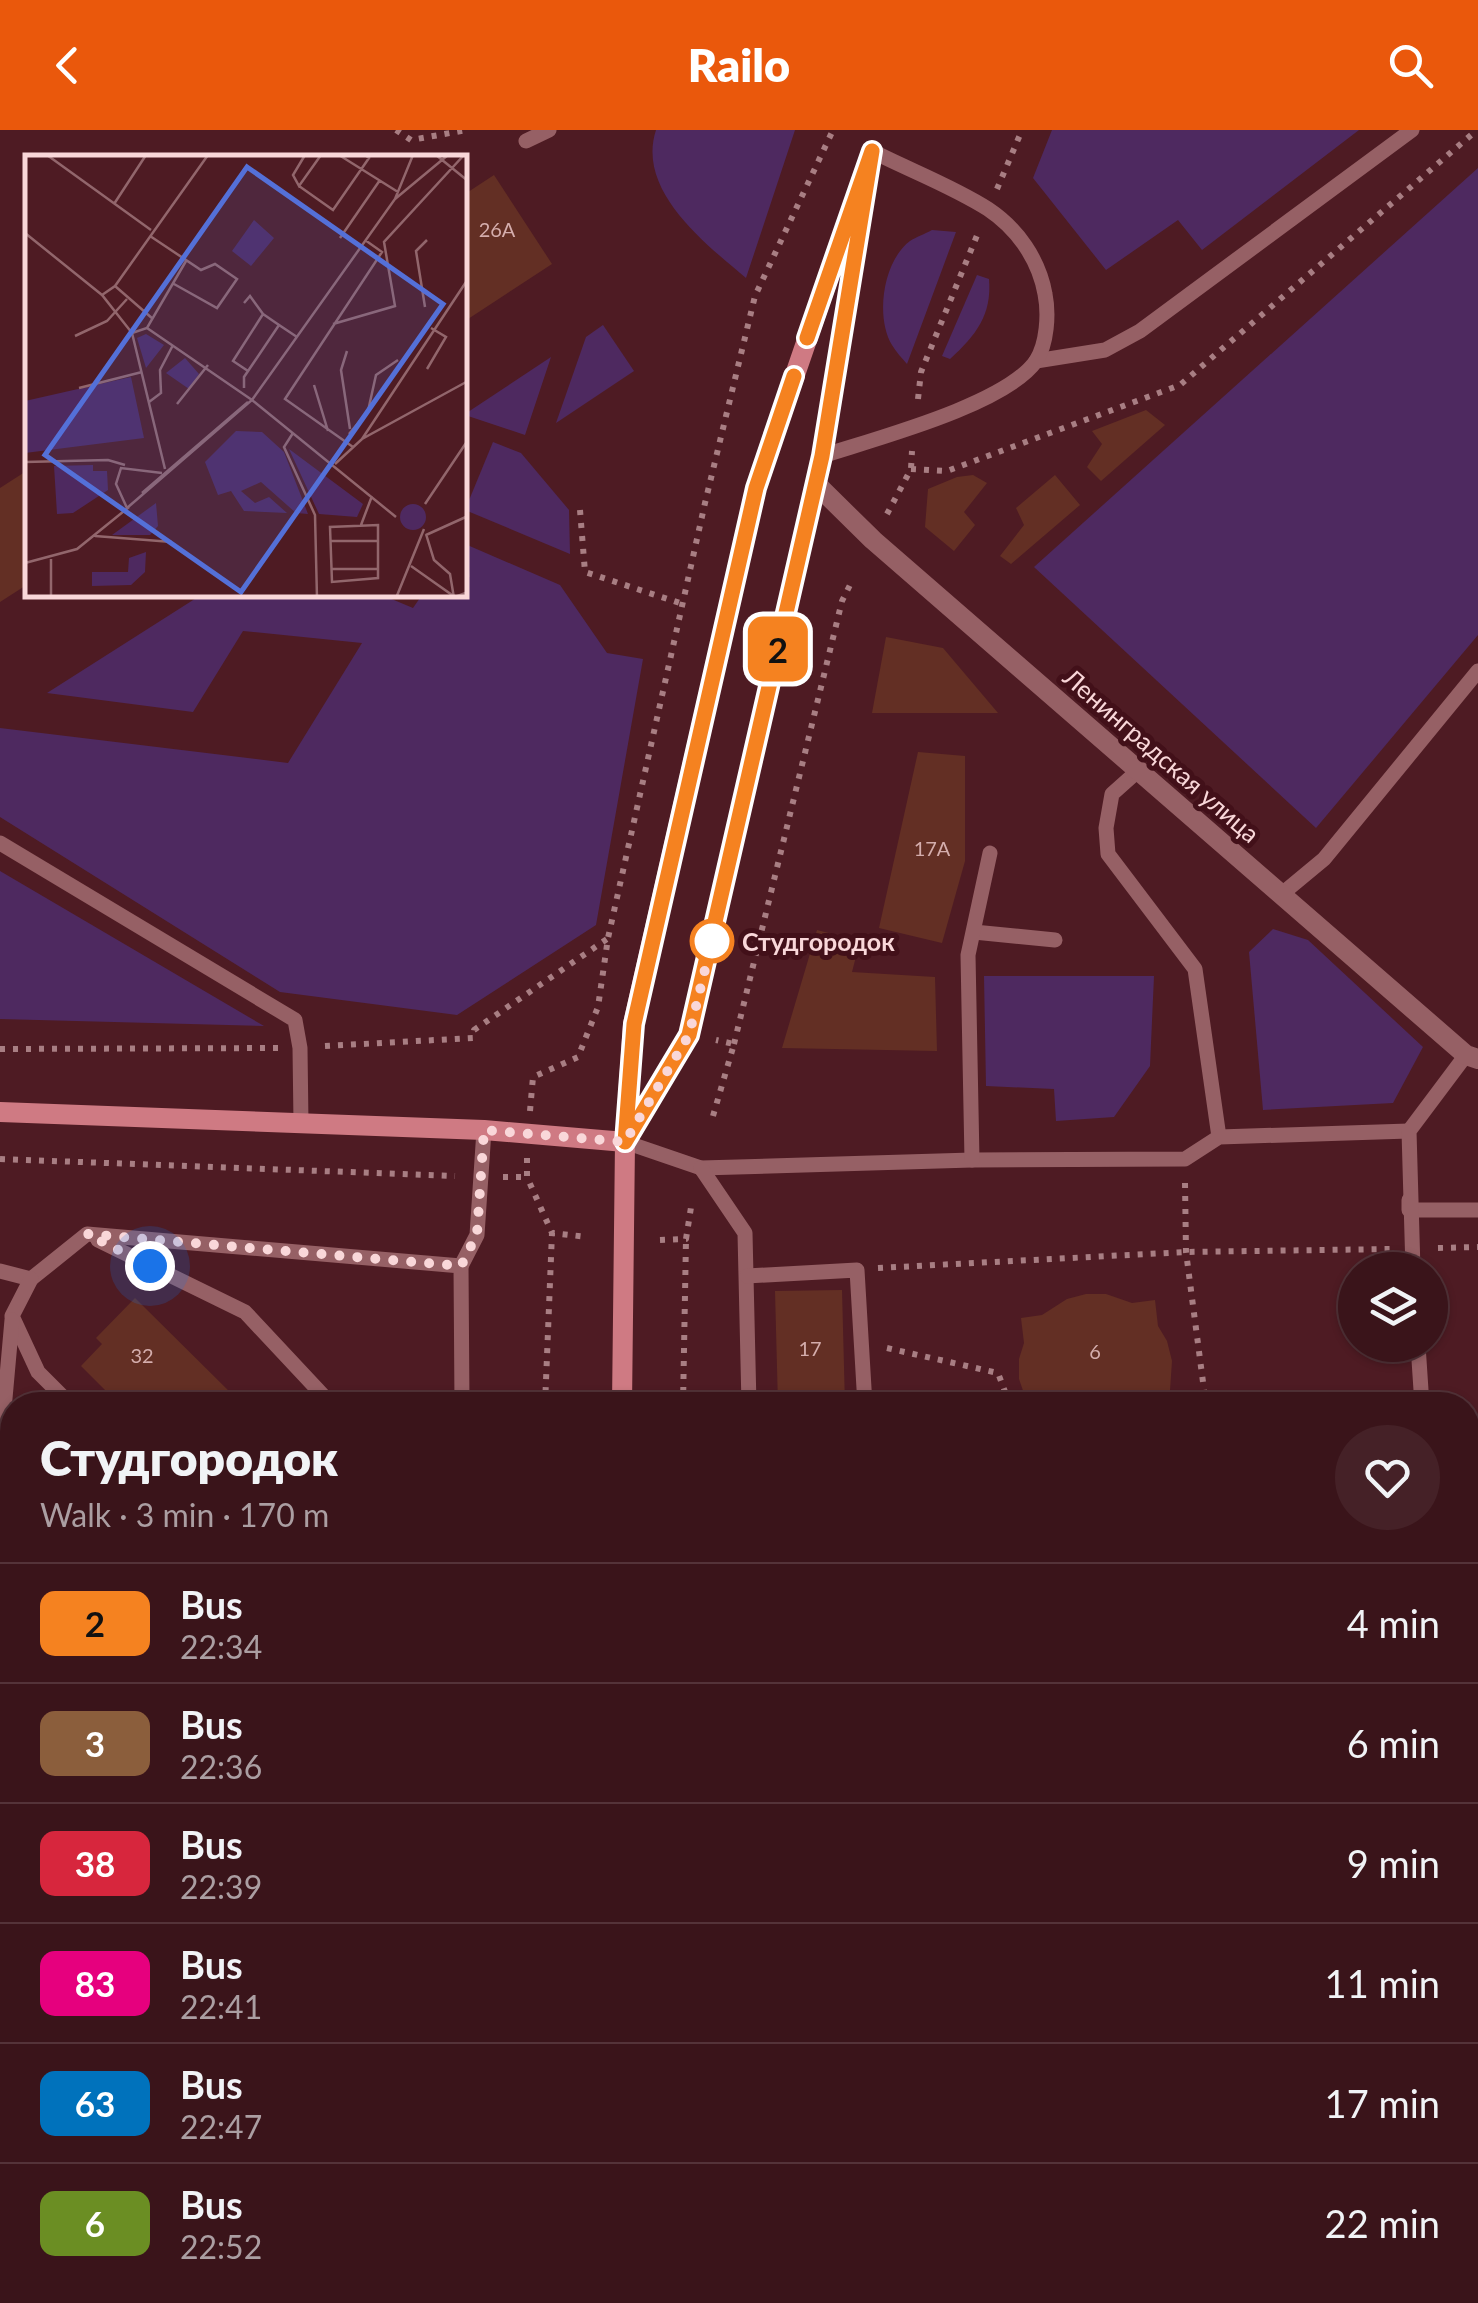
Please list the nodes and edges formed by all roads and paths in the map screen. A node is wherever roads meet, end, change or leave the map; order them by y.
1 (396, 130) edge
2 (467, 130) edge
3 (549, 130) edge
4 (832, 130) edge
5 (876, 130) edge
6 (1022, 130) edge
7 (1412, 130) edge
8 (1477, 130) edge
9 (526, 141) dead end
10 (872, 151) junction
11 (988, 209) junction
12 (1036, 361) junction
13 (914, 426) junction
14 (822, 456) junction
15 (911, 469) junction
16 (816, 484) junction
17 (580, 510) dead end
18 (887, 514) dead end
19 (850, 585) dead end
20 (683, 604) junction
21 (1478, 671) edge
22 (1140, 769) junction
23 (0, 843) edge
24 (990, 853) dead end
25 (1283, 893) junction
26 (974, 932) junction
27 (1054, 940) dead end
28 (708, 1038) dead end
29 (734, 1044) junction
30 (1472, 1057) edge
31 (533, 1077) dead end
32 (0, 1112) edge
33 (713, 1116) dead end
34 (300, 1123) junction
35 (484, 1130) junction
36 (1409, 1131) junction
37 (1218, 1136) junction
38 (625, 1142) junction
39 (0, 1159) edge
40 (1185, 1159) junction
41 (972, 1160) junction
42 (700, 1168) junction
43 (482, 1178) junction
44 (692, 1198) dead end
45 (1410, 1210) junction
46 (1478, 1210) edge
47 (552, 1233) junction
48 (87, 1234) junction
49 (588, 1237) dead end
50 (686, 1238) junction
51 (660, 1240) dead end
52 (1478, 1247) edge
53 (1411, 1248) junction
54 (1186, 1252) junction
55 (1411, 1252) edge
56 (461, 1266) junction
57 (857, 1270) junction
58 (0, 1271) edge
59 (748, 1276) junction
60 (31, 1279) junction
61 (12, 1316) junction
62 (864, 1344) junction
63 (1419, 1362) edge
64 (5, 1392) edge
65 (58, 1392) edge
66 (320, 1392) edge
67 (462, 1392) edge
68 (546, 1392) edge
69 (622, 1392) edge
70 (683, 1392) edge
71 (750, 1392) edge
72 (865, 1392) edge
73 (1005, 1392) edge
74 (1204, 1392) edge
75 (1421, 1392) edge

1 - 2 path
3 - 9 lane
4 - 20 path
5 - 10 main road
6 - 11 path
7 - 12 lane
8 - 15 path
10 - 11 lane
10 - 14 main road
10 - 38 main road
11 - 12 lane
11 - 13 path
12 - 13 lane
13 - 14 lane
13 - 15 path
14 - 16 main road
15 - 18 path
16 - 22 street, Ленинградская улица
16 - 38 main road
17 - 20 path
19 - 29 path
20 - 31 path
21 - 25 lane
22 - 25 street, Ленинградская улица
22 - 37 lane
23 - 34 lane
24 - 26 lane
25 - 30 street, Ленинградская улица
26 - 27 lane
26 - 41 lane
28 - 29 path
29 - 33 path
30 - 36 lane
32 - 34 main road
34 - 35 main road
35 - 38 main road
35 - 43 lane
36 - 37 lane
36 - 45 lane
37 - 40 lane
38 - 42 lane
38 - 69 main road
39 - 43 path
40 - 41 lane
40 - 54 path
41 - 42 lane
42 - 59 lane
43 - 47 path
43 - 56 lane
44 - 50 path
45 - 46 lane
45 - 53 lane
47 - 49 path
47 - 68 path
48 - 56 lane
48 - 60 lane
48 - 66 lane
50 - 51 path
50 - 70 path
52 - 53 path
53 - 54 path
53 - 55 lane
54 - 57 path
54 - 74 path
56 - 67 lane
57 - 59 lane
57 - 62 lane
58 - 60 lane
59 - 71 lane
60 - 61 lane
61 - 64 lane
61 - 65 lane
62 - 72 lane
62 - 73 path
63 - 75 lane

